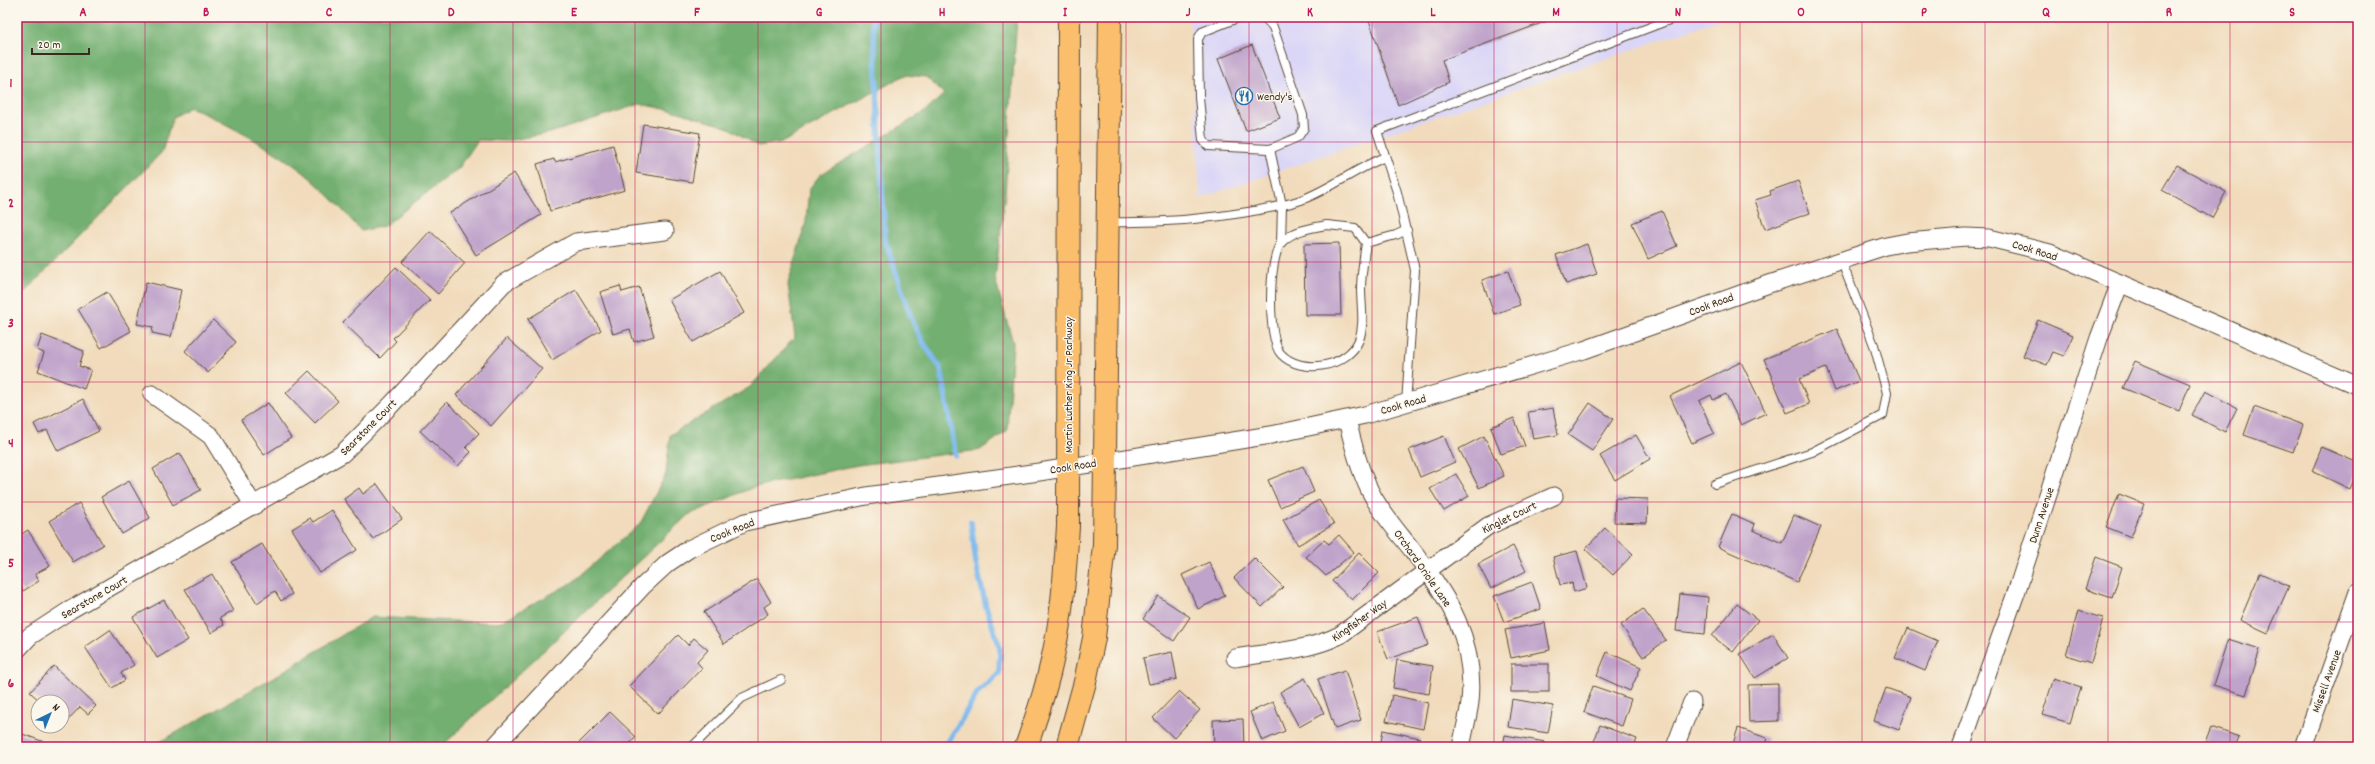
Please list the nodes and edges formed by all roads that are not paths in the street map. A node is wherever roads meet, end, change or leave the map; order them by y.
1 (1069, 17) edge
2 (1110, 17) edge
3 (1240, 17) edge
4 (1264, 17) edge
5 (1677, 17) edge
6 (1270, 150) junction
7 (1385, 157) junction
8 (1282, 205) junction
9 (1108, 222) junction
10 (1407, 230) junction
11 (665, 232) dead end
12 (1281, 243) junction
13 (1366, 243) junction
14 (1841, 260) junction
15 (2120, 282) junction
16 (2358, 386) edge
17 (152, 394) dead end
18 (1406, 404) junction
19 (1347, 420) junction
20 (1105, 462) junction
21 (1067, 467) junction
22 (1715, 484) dead end
23 (1554, 496) dead end
24 (254, 506) junction
25 (1428, 570) junction
26 (2358, 592) edge
27 (17, 650) edge
28 (1235, 658) dead end
29 (781, 680) dead end
30 (1692, 702) dead end
31 (494, 747) edge
32 (692, 747) edge
33 (1026, 747) edge
34 (1067, 747) edge
35 (1461, 747) edge
36 (1675, 747) edge
37 (1961, 747) edge
38 (2303, 747) edge

1 - 21 main road, Martin Luther King Jr Parkway
2 - 9 main road
3 - 6 lane
4 - 6 lane
5 - 7 lane
6 - 8 lane
7 - 8 lane
7 - 10 lane
8 - 9 lane
8 - 12 lane
9 - 20 main road
10 - 13 lane
10 - 18 lane
11 - 24 street, Searstone Court
12 - 13 lane
12 - 13 lane
14 - 15 street, Cook Road
14 - 18 street, Cook Road
14 - 22 lane
15 - 16 street, Cook Road
15 - 37 street, Dunn Avenue
17 - 24 street
18 - 19 street, Cook Road
19 - 20 street, Cook Road
19 - 25 street, Orchard Oriole Lane
20 - 21 street, Cook Road
20 - 34 main road
21 - 31 street, Cook Road
21 - 33 main road, Martin Luther King Jr Parkway
23 - 25 street, Kinglet Court
24 - 27 street, Searstone Court
25 - 28 street, Kingfisher Way
25 - 35 street, Orchard Oriole Lane
26 - 38 street, Missell Avenue
29 - 32 lane
30 - 36 street

